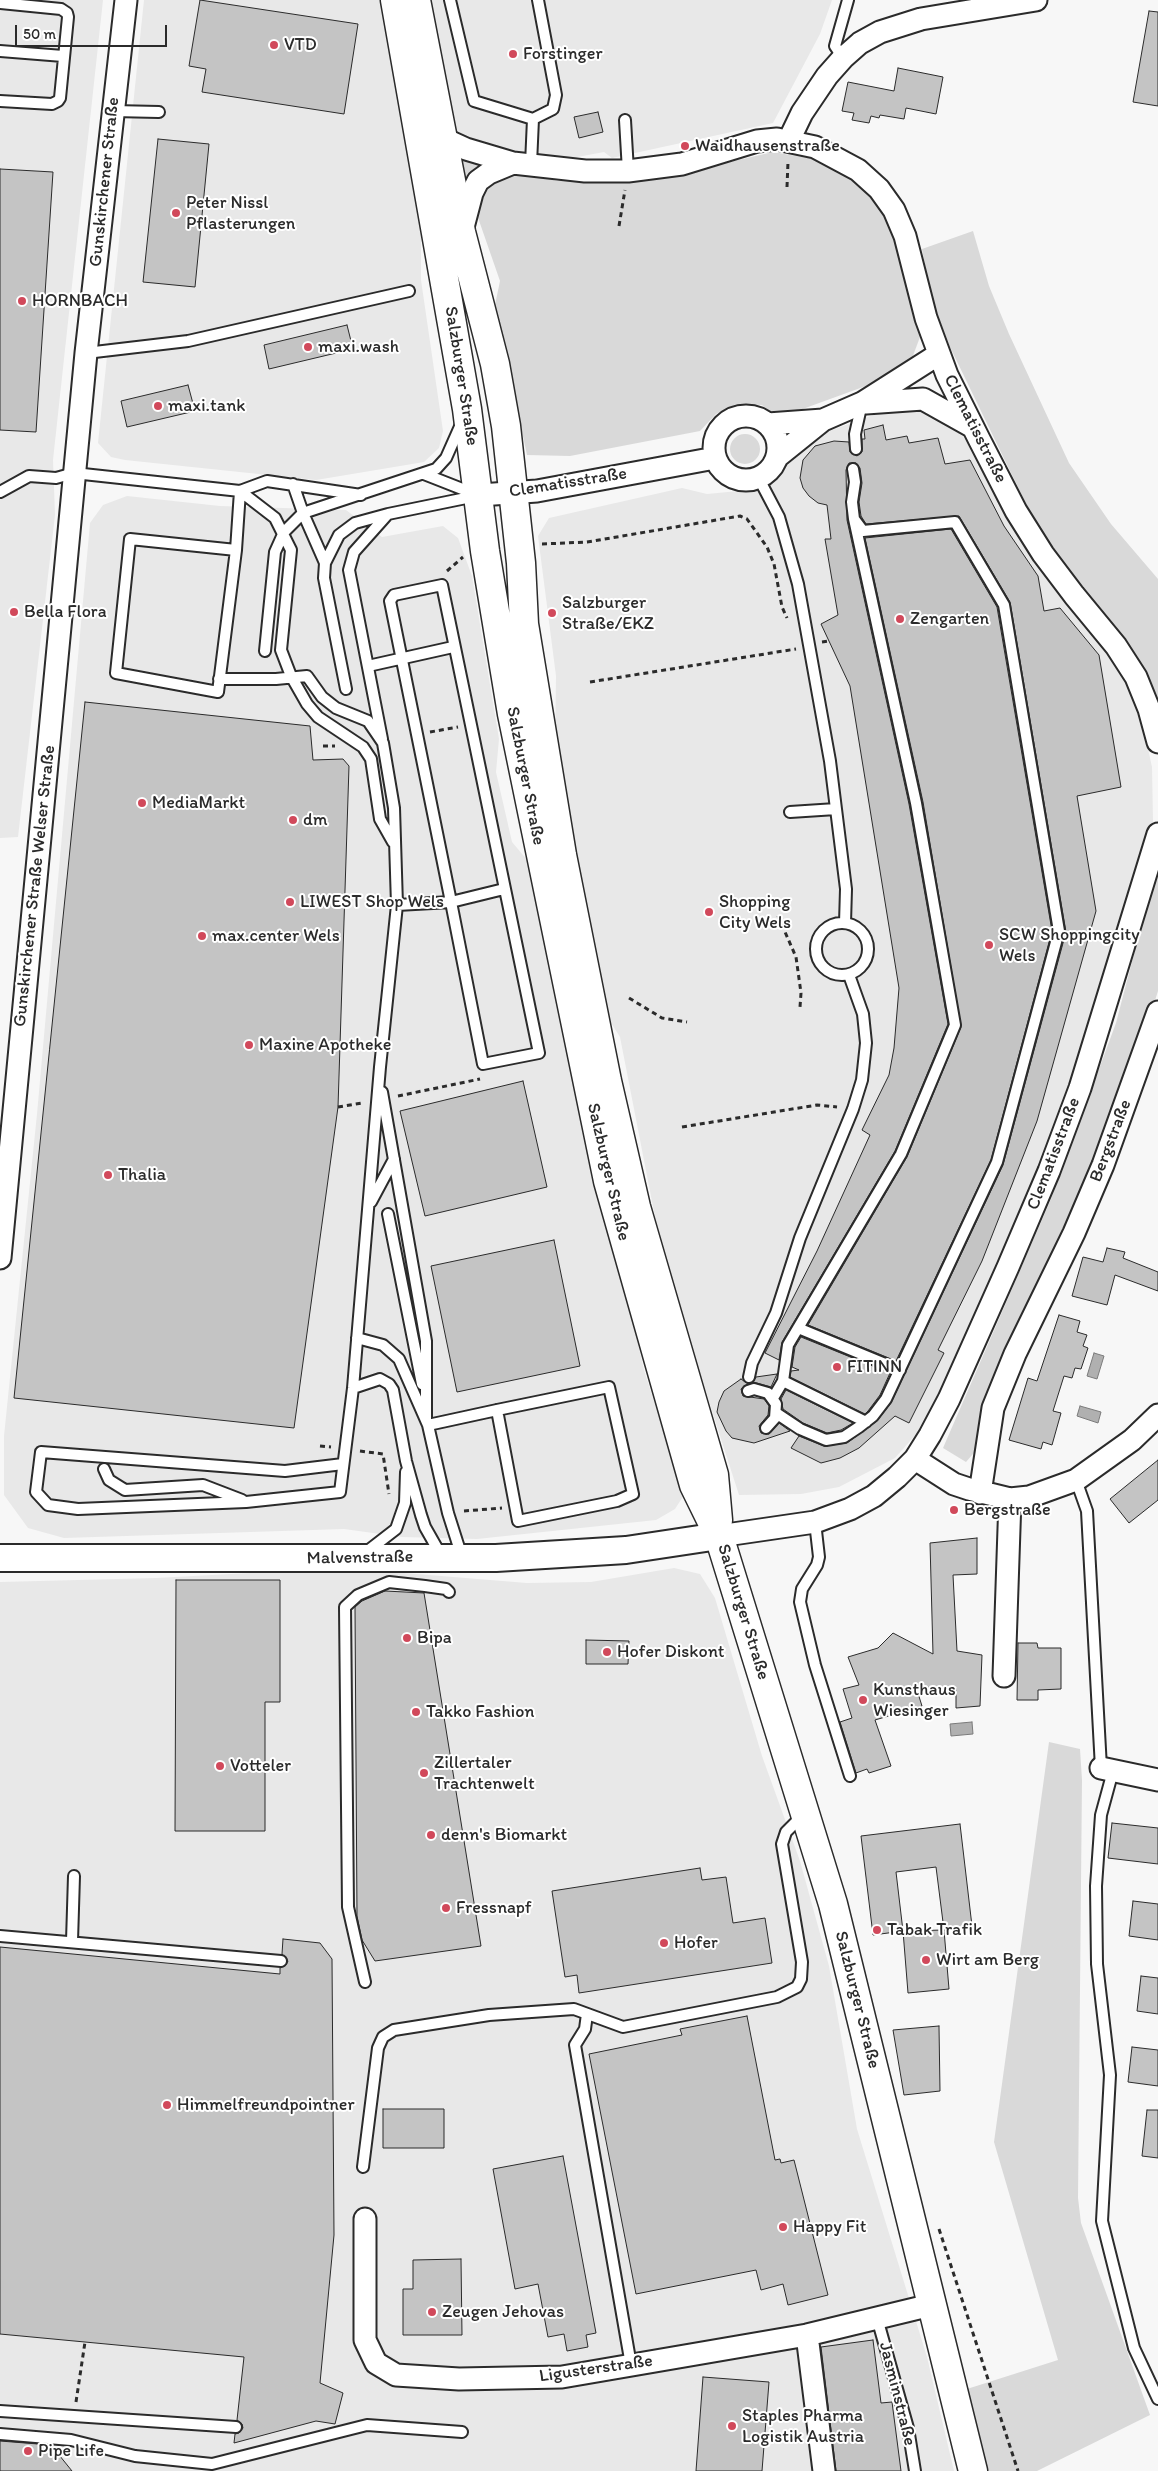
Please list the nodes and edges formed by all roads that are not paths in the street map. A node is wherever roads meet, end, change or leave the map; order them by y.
1 (126, 0) edge
2 (396, 0) edge
3 (416, 0) edge
4 (450, 0) edge
5 (538, 0) edge
6 (848, 0) edge
7 (1036, 0) edge
8 (0, 3) edge
9 (0, 51) edge
10 (63, 56) junction
11 (843, 58) junction
12 (0, 101) edge
13 (113, 111) junction
14 (159, 112) dead end
15 (533, 119) junction
16 (625, 120) dead end
17 (442, 138) junction
18 (789, 140) junction
19 (522, 163) junction
20 (628, 170) junction
21 (461, 232) junction
22 (409, 291) dead end
23 (86, 352) junction
24 (939, 354) junction
25 (947, 375) junction
26 (923, 399) junction
27 (862, 403) junction
28 (468, 409) junction
29 (823, 420) junction
30 (768, 424) junction
31 (973, 427) junction
32 (856, 449) dead end
33 (777, 457) junction
34 (715, 458) junction
35 (853, 469) dead end
36 (74, 474) junction
37 (424, 474) junction
38 (758, 477) junction
39 (293, 484) junction
40 (240, 491) junction
41 (0, 492) edge
42 (514, 492) junction
43 (361, 495) junction
44 (480, 496) junction
45 (70, 514) joint
46 (303, 514) junction
47 (388, 514) junction
48 (854, 519) junction
49 (284, 532) junction
50 (236, 550) junction
51 (324, 563) junction
52 (453, 647) junction
53 (265, 652) dead end
54 (401, 660) junction
55 (368, 666) junction
56 (291, 676) junction
57 (219, 678) junction
58 (346, 689) dead end
59 (1158, 742) edge
60 (383, 743) junction
61 (836, 809) junction
62 (790, 812) dead end
63 (1158, 834) edge
64 (395, 845) junction
65 (504, 889) junction
66 (450, 902) junction
67 (397, 905) junction
68 (844, 923) junction
69 (849, 975) junction
70 (1158, 1012) edge
71 (1154, 1035) edge
72 (380, 1100) junction
73 (394, 1159) junction
74 (368, 1208) junction
75 (388, 1214) dead end
76 (0, 1258) edge
77 (798, 1328) junction
78 (357, 1338) junction
79 (900, 1370) junction
80 (750, 1377) dead end
81 (783, 1381) junction
82 (353, 1388) junction
83 (748, 1391) dead end
84 (773, 1398) junction
85 (425, 1402) junction
86 (497, 1410) junction
87 (776, 1413) junction
88 (1158, 1415) edge
89 (427, 1422) junction
90 (866, 1422) junction
91 (766, 1428) dead end
92 (915, 1459) junction
93 (406, 1460) junction
94 (343, 1464) junction
95 (104, 1469) dead end
96 (1076, 1480) junction
97 (980, 1493) junction
98 (1010, 1499) junction
99 (246, 1502) junction
100 (815, 1522) junction
101 (719, 1536) junction
102 (0, 1558) edge
103 (453, 1558) junction
104 (359, 1559) junction
105 (449, 1592) dead end
106 (1004, 1676) dead end
107 (1107, 1769) junction
108 (850, 1776) dead end
109 (1158, 1780) edge
110 (808, 1817) junction
111 (74, 1876) dead end
112 (0, 1936) edge
113 (72, 1941) junction
114 (281, 1961) dead end
115 (365, 1982) dead end
116 (587, 2014) junction
117 (363, 2167) dead end
118 (365, 2219) dead end
119 (931, 2305) junction
120 (878, 2318) junction
121 (807, 2335) junction
122 (631, 2365) junction
123 (1158, 2399) edge
124 (0, 2410) edge
125 (236, 2427) dead end
126 (462, 2432) dead end
127 (0, 2434) edge
128 (824, 2471) edge
129 (915, 2471) edge
130 (973, 2471) edge

1 - 13 street, Gunskirchener Straße
2 - 28 main road, Salzburger Straße
3 - 17 main road, Salzburger Straße
4 - 15 lane
5 - 15 lane
6 - 11 lane
7 - 11 street
8 - 10 lane
9 - 10 lane
10 - 12 lane
11 - 18 street
13 - 14 lane
13 - 23 street, Gunskirchener Straße
15 - 19 lane
16 - 20 lane
17 - 19 street
17 - 21 main road, Salzburger Straße
18 - 20 street
18 - 24 street, Clematisstraße
19 - 20 street
19 - 21 street
21 - 42 main road, Salzburger Straße
22 - 23 lane
23 - 36 street, Gunskirchener Straße
24 - 25 street, Clematisstraße
24 - 27 street
25 - 26 street
25 - 31 street, Clematisstraße
26 - 27 street
26 - 31 street
27 - 29 street
27 - 32 lane
28 - 37 lane
28 - 44 main road, Salzburger Straße
29 - 30 street
29 - 33 street
30 - 33 street
30 - 34 street
31 - 59 street, Clematisstraße
33 - 38 street
34 - 38 street
34 - 42 street, Clematisstraße
35 - 48 lane
36 - 40 lane
36 - 41 lane
36 - 45 street, Gunskirchener Straße
37 - 43 lane
37 - 44 lane
38 - 61 lane
39 - 40 lane
39 - 43 lane
39 - 46 lane
40 - 49 lane
40 - 50 lane
42 - 44 street, Clematisstraße
42 - 101 main road, Salzburger Straße
43 - 46 lane
44 - 47 lane
44 - 101 main road, Salzburger Straße
45 - 76 street, Gunskirchener Straße Welser Straße
46 - 49 lane
46 - 51 lane
47 - 51 lane
47 - 55 lane
48 - 77 lane
48 - 79 lane
49 - 53 lane
49 - 56 lane
50 - 57 lane
50 - 57 lane
51 - 58 lane
52 - 54 lane
52 - 54 lane
52 - 65 lane
54 - 55 lane
54 - 66 lane
55 - 60 lane
56 - 57 lane
56 - 60 lane
56 - 64 lane
60 - 64 lane
61 - 62 lane
61 - 68 lane
63 - 92 street, Clematisstraße
64 - 67 lane
65 - 66 lane
65 - 66 lane
66 - 67 lane
67 - 72 lane
68 - 69 lane
68 - 69 lane
69 - 80 lane
70 - 71 street, Bergstraße
71 - 97 street, Bergstraße
72 - 73 lane
72 - 74 lane
73 - 74 lane
73 - 85 lane
74 - 78 lane
75 - 85 lane
77 - 79 lane
77 - 81 lane
78 - 82 lane
78 - 89 lane
79 - 90 lane
81 - 84 lane
81 - 90 lane
82 - 93 lane
82 - 94 lane
83 - 84 lane
84 - 87 lane
85 - 89 lane
86 - 86 lane
86 - 89 lane
87 - 90 lane
87 - 91 lane
88 - 96 street
89 - 103 lane
92 - 97 street
92 - 100 street, Clematisstraße
93 - 103 lane
93 - 104 lane
94 - 99 lane
94 - 99 lane
95 - 99 lane
96 - 98 street
96 - 107 lane
97 - 98 street
98 - 106 street
100 - 101 street, Clematisstraße
100 - 108 lane
101 - 103 street, Malvenstraße
101 - 110 main road, Salzburger Straße
102 - 104 street, Malvenstraße
103 - 104 street, Malvenstraße
105 - 115 lane
107 - 109 street
107 - 123 lane
110 - 116 lane
110 - 119 main road, Salzburger Straße
111 - 113 lane
112 - 113 lane
113 - 114 lane
116 - 117 lane
116 - 122 lane
118 - 122 street, Ligusterstraße
119 - 120 street, Ligusterstraße
119 - 130 main road, Salzburger Straße
120 - 121 street, Ligusterstraße
120 - 129 lane, Jasminstraße
121 - 122 street, Ligusterstraße
121 - 128 street
124 - 125 lane
126 - 127 lane

